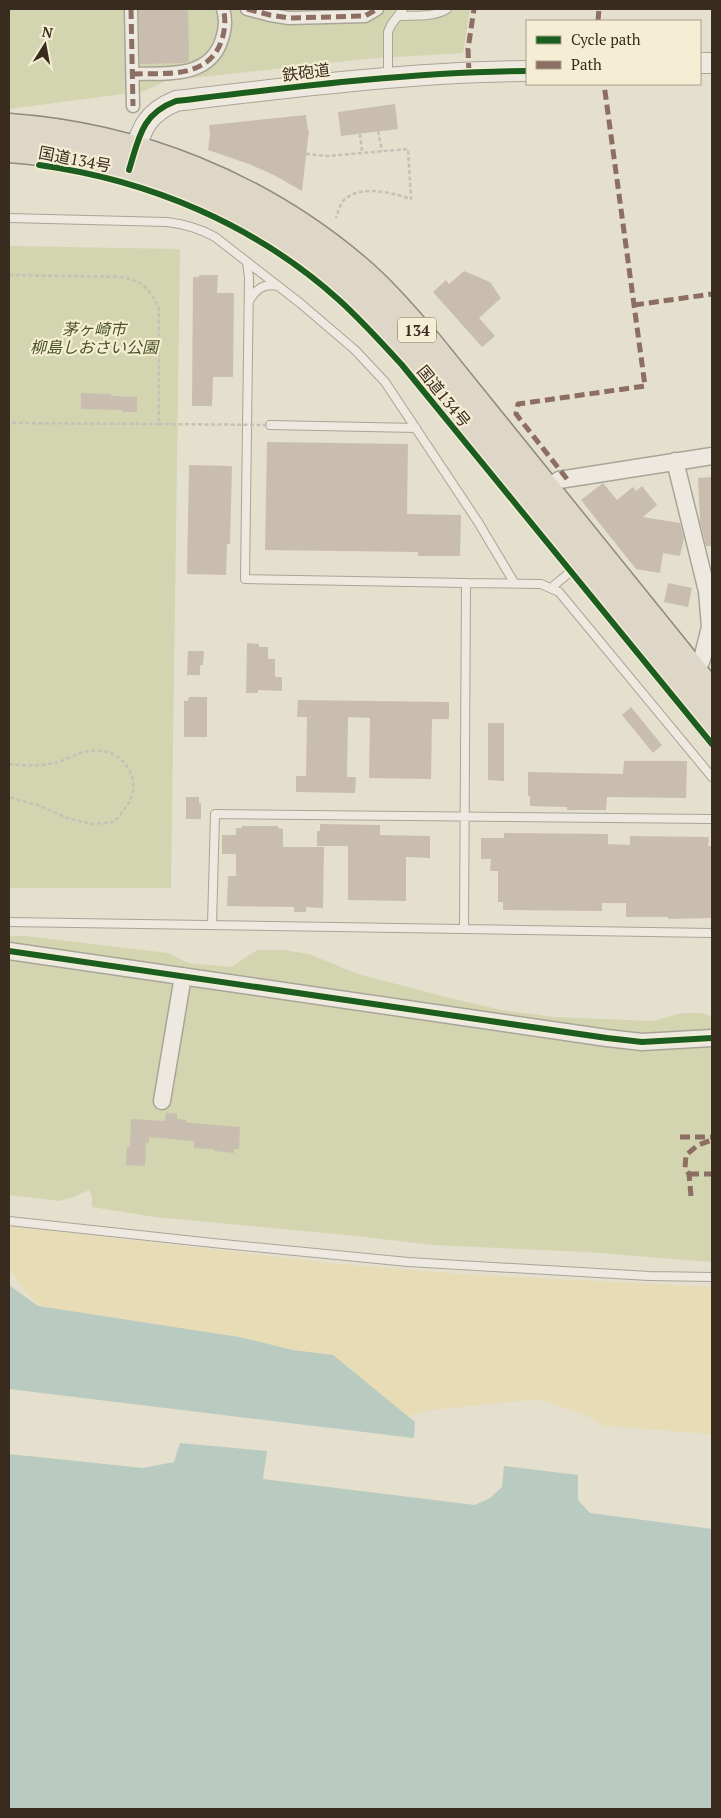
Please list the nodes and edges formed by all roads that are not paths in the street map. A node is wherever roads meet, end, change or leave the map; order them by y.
1 (131, 9) edge
2 (223, 9) edge
3 (247, 9) edge
4 (377, 9) edge
5 (403, 9) edge
6 (447, 9) edge
7 (398, 16) junction
8 (526, 71) edge
9 (133, 74) junction
10 (388, 78) junction
11 (133, 106) dead end
12 (9, 127) edge
13 (9, 149) edge
14 (132, 160) junction
15 (9, 218) edge
16 (247, 262) junction
17 (278, 286) junction
18 (249, 301) junction
19 (270, 425) road end
20 (416, 428) junction
21 (712, 456) edge
22 (675, 460) junction
23 (547, 489) junction
24 (580, 564) junction
25 (466, 583) junction
26 (515, 584) junction
27 (551, 588) junction
28 (704, 684) edge
29 (712, 728) edge
30 (712, 777) edge
31 (464, 816) junction
32 (712, 819) edge
33 (9, 922) edge
34 (212, 925) junction
35 (464, 929) junction
36 (712, 933) edge
37 (9, 951) edge
38 (183, 976) junction
39 (712, 1038) edge
40 (162, 1101) dead end
41 (9, 1220) edge
42 (712, 1277) edge

1 - 9 street
2 - 9 street
3 - 4 street
5 - 7 lane
6 - 7 lane
7 - 10 lane
8 - 10 street, 鉄砲道
9 - 11 street
10 - 14 street, 鉄砲道
12 - 14 highway, 国道134号 / 134
13 - 14 highway, 国道134号 / 134
14 - 23 highway, 国道134号 / 134
14 - 24 highway, 国道134号 / 134
15 - 16 lane
16 - 17 lane
16 - 18 lane
17 - 18 lane
17 - 20 lane
18 - 25 lane
19 - 20 lane
20 - 26 lane
21 - 22 street
22 - 23 street
22 - 28 street
23 - 28 highway, 国道134号 / 134
24 - 27 lane
24 - 29 highway, 国道134号 / 134
25 - 26 lane
25 - 31 lane
26 - 27 lane
27 - 30 lane
31 - 32 lane
31 - 34 lane
31 - 35 lane
33 - 34 lane
34 - 35 lane
35 - 36 lane
37 - 38 street
38 - 39 street
38 - 40 street
41 - 42 lane

